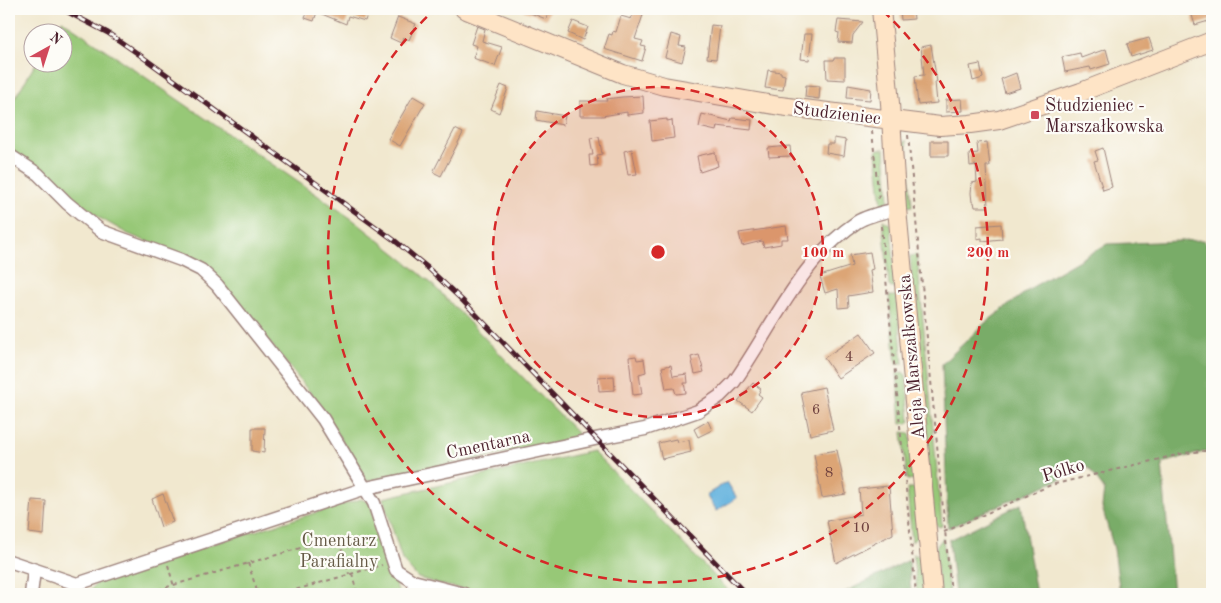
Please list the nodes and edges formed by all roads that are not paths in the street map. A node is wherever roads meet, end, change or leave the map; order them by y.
1 (464, 9) edge
2 (881, 9) edge
3 (1212, 41) edge
4 (890, 120) junction
5 (9, 155) edge
6 (888, 211) junction
7 (366, 488) junction
8 (9, 561) edge
9 (34, 570) junction
10 (413, 582) junction
11 (78, 589) edge
12 (31, 594) edge
13 (417, 594) edge
14 (464, 594) edge
15 (933, 594) edge

1 - 4 main road, Studzieniec
2 - 4 main road, Aleja Marszałkowska
3 - 4 main road, Studzieniec
4 - 6 main road, Aleja Marszałkowska
5 - 7 street
6 - 7 street, Cmentarna
6 - 15 main road, Aleja Marszałkowska
7 - 10 street
7 - 11 street, Cmentarna
8 - 9 street, Cmentarna
9 - 11 street, Cmentarna
9 - 12 street
10 - 13 street
10 - 14 street

